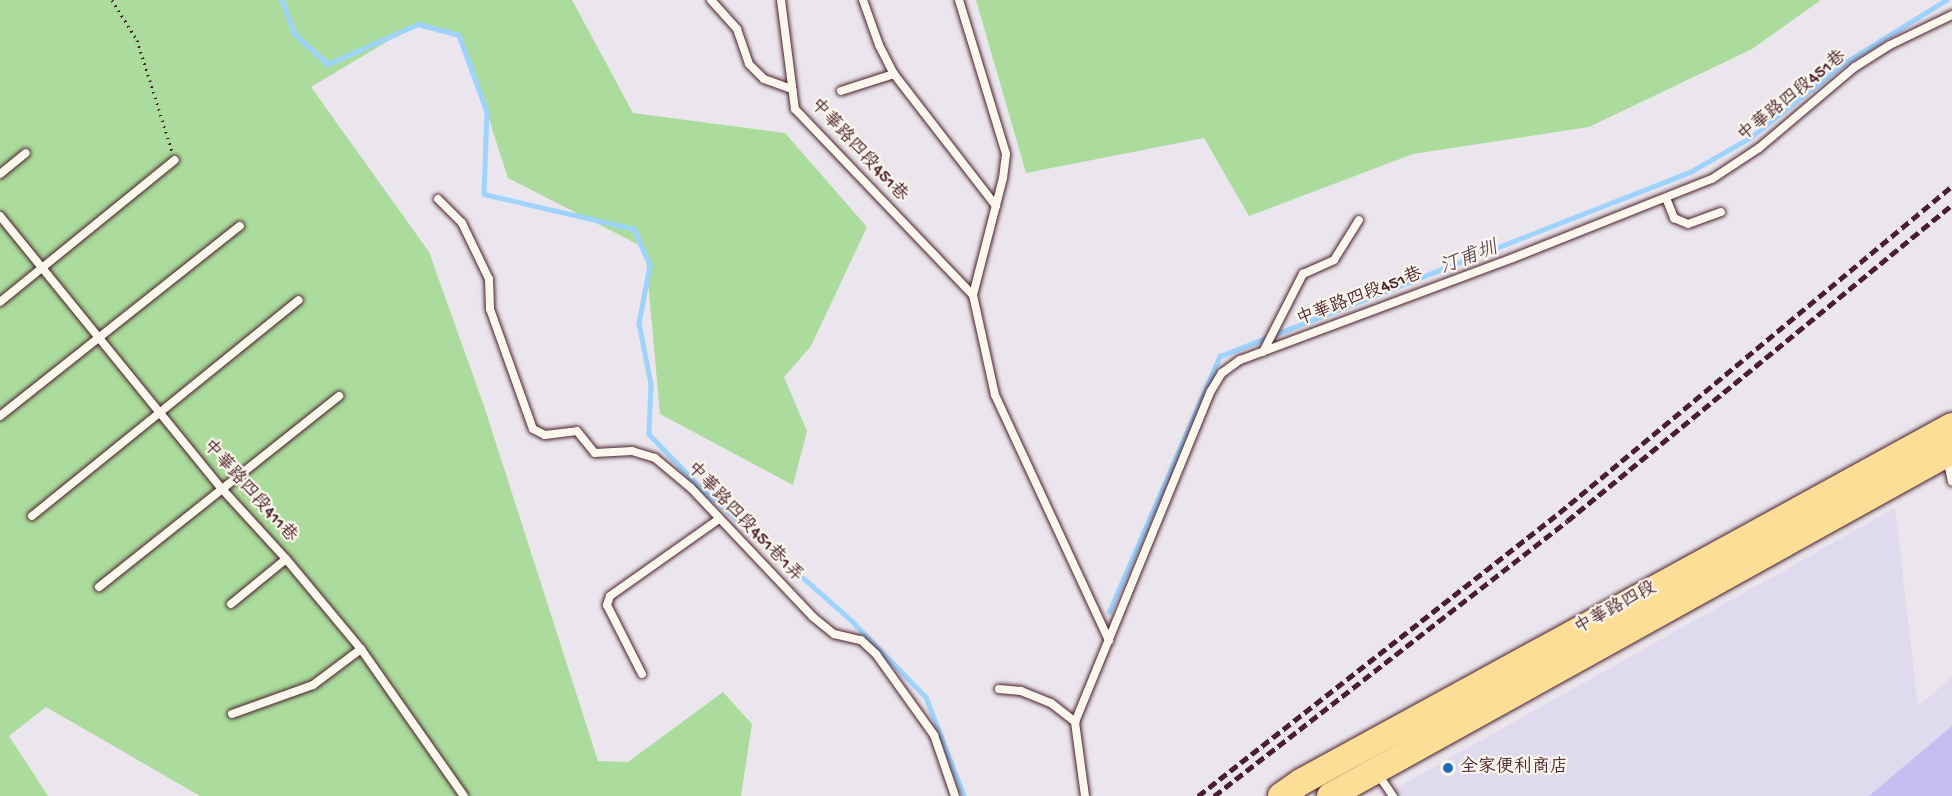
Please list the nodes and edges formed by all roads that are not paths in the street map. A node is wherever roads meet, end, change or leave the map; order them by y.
1 (711, 0) edge
2 (781, 0) edge
3 (863, 0) edge
4 (959, 0) edge
5 (1952, 15) edge
6 (894, 74) junction
7 (792, 89) junction
8 (841, 91) dead end
9 (26, 153) dead end
10 (175, 160) road end
11 (0, 174) edge
12 (1666, 198) junction
13 (438, 199) dead end
14 (996, 206) junction
15 (1721, 213) dead end
16 (0, 216) edge
17 (1359, 220) dead end
18 (240, 226) dead end
19 (43, 267) junction
20 (973, 295) junction
21 (299, 300) dead end
22 (0, 302) edge
23 (99, 338) junction
24 (1263, 352) junction
25 (339, 396) dead end
26 (161, 414) junction
27 (0, 416) edge
28 (1952, 426) edge
29 (1949, 453) edge
30 (1952, 481) edge
31 (223, 490) junction
32 (32, 516) dead end
33 (719, 519) junction
34 (286, 559) junction
35 (99, 587) dead end
36 (231, 604) dead end
37 (1109, 641) junction
38 (361, 649) junction
39 (642, 674) dead end
40 (999, 689) dead end
41 (232, 714) dead end
42 (1075, 723) junction
43 (1369, 759) junction
44 (464, 796) edge
45 (955, 796) edge
46 (1085, 796) edge
47 (1281, 796) edge
48 (1330, 796) edge
49 (1393, 796) edge

1 - 7 lane
2 - 7 lane, 中華路四段451巷
3 - 6 lane
4 - 14 lane
5 - 12 lane, 中華路四段451巷
6 - 8 lane
6 - 14 lane
7 - 20 lane, 中華路四段451巷
9 - 11 lane
10 - 19 lane
12 - 15 lane
12 - 24 lane, 中華路四段451巷
13 - 33 lane, 中華路四段451巷1弄
14 - 20 lane
16 - 19 lane, 中華路四段411巷
17 - 24 lane
18 - 23 lane
19 - 22 lane
19 - 23 lane, 中華路四段411巷
20 - 37 lane
21 - 26 lane
23 - 26 lane, 中華路四段411巷
23 - 27 lane
24 - 37 lane, 中華路四段451巷
25 - 31 lane
26 - 31 lane, 中華路四段411巷
26 - 32 lane
28 - 43 main road, 中華路四段
29 - 30 lane
29 - 43 main road, 中華路四段
31 - 34 lane, 中華路四段411巷
31 - 35 lane
33 - 39 lane
33 - 45 lane, 中華路四段451巷1弄
34 - 36 lane
34 - 38 lane, 中華路四段411巷
37 - 42 lane, 中華路四段451巷
38 - 41 lane
38 - 44 lane, 中華路四段411巷
40 - 42 lane
42 - 46 lane
43 - 47 main road, 中華路四段
43 - 48 main road, 中華路四段
43 - 49 lane

